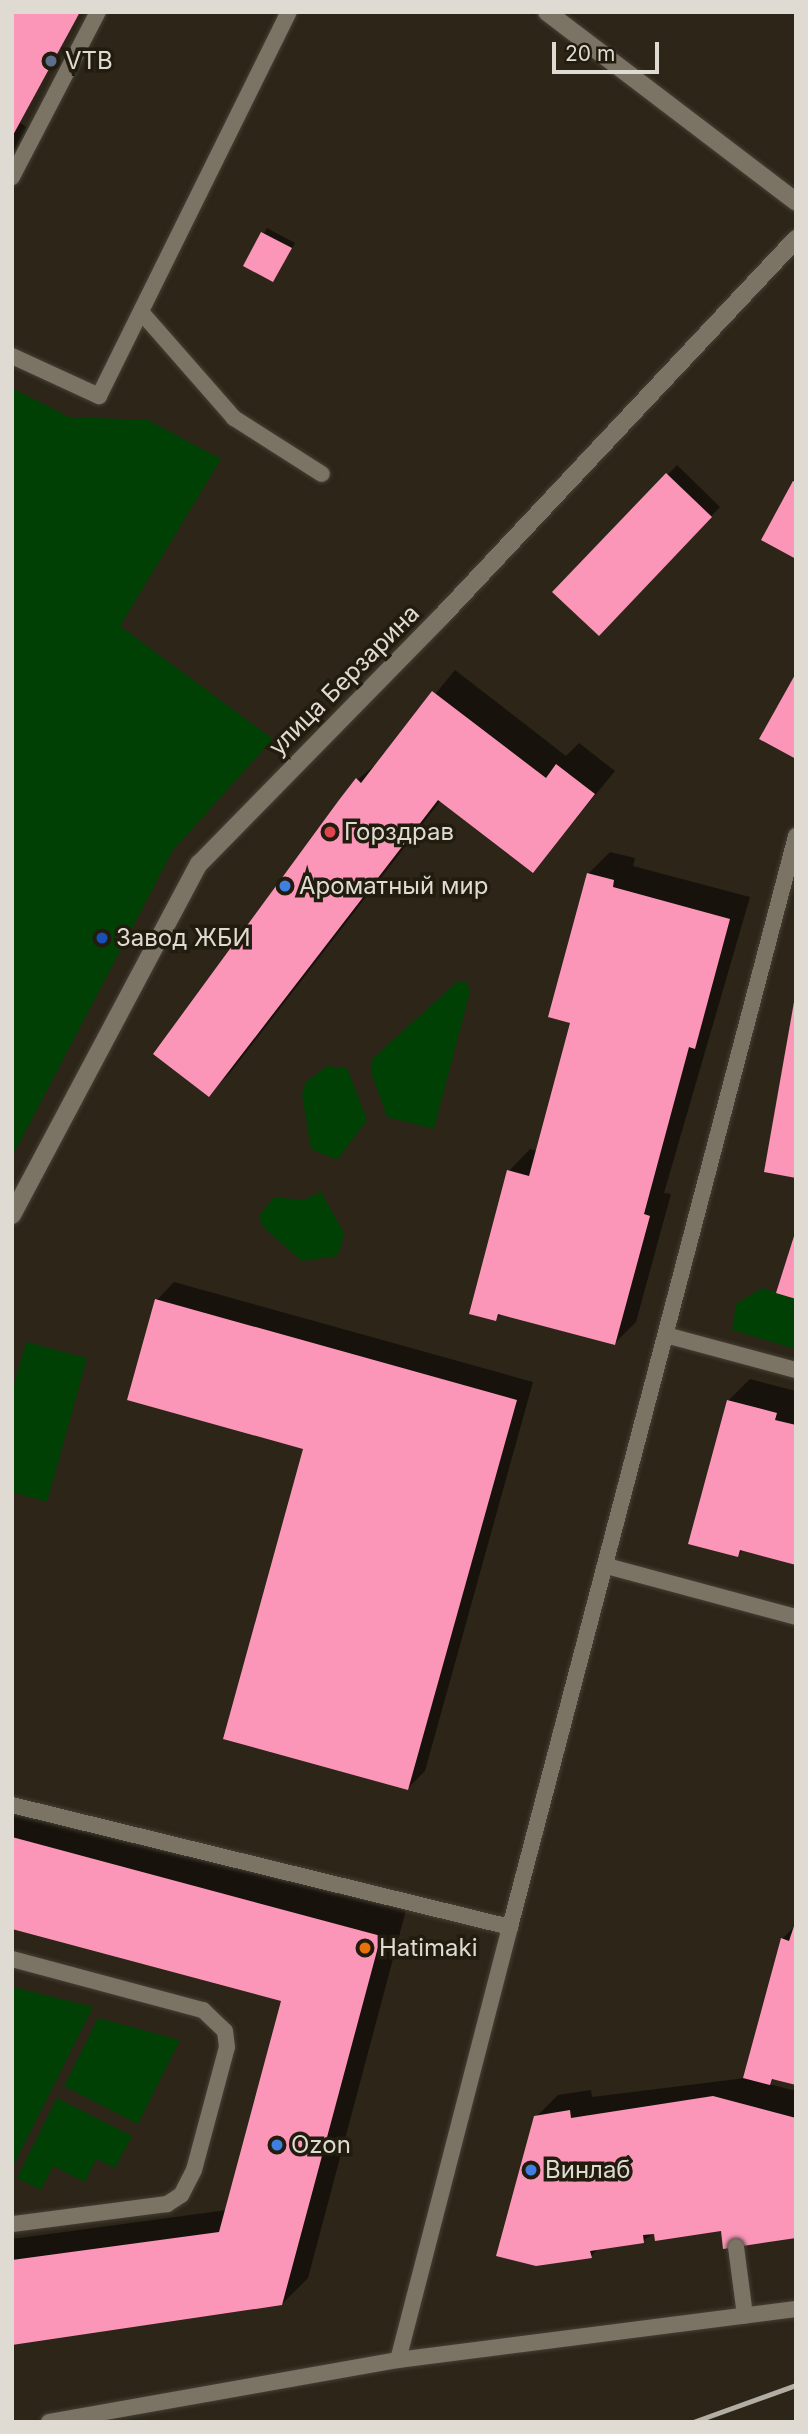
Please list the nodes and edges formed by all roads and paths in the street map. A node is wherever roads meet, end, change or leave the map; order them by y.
1 (98, 12) edge
2 (289, 12) edge
3 (547, 12) edge
4 (12, 177) edge
5 (796, 202) edge
6 (796, 239) edge
7 (142, 313) junction
8 (12, 356) edge
9 (322, 474) dead end
10 (796, 836) edge
11 (12, 1215) edge
12 (666, 1335) junction
13 (796, 1370) edge
14 (607, 1566) junction
15 (796, 1617) edge
16 (12, 1805) edge
17 (510, 1927) junction
18 (12, 1959) edge
19 (12, 2224) edge
20 (736, 2247) dead end
21 (796, 2309) edge
22 (745, 2315) junction
23 (398, 2360) junction
24 (49, 2422) edge

1 - 4 lane
2 - 7 lane
3 - 5 street
6 - 11 street, улица Берзарина
7 - 8 lane
7 - 9 lane
10 - 12 lane
12 - 13 lane
12 - 14 lane
14 - 15 lane
14 - 17 lane
16 - 17 lane
17 - 23 lane
18 - 19 lane
20 - 22 lane
21 - 22 lane
22 - 23 lane
23 - 24 lane

